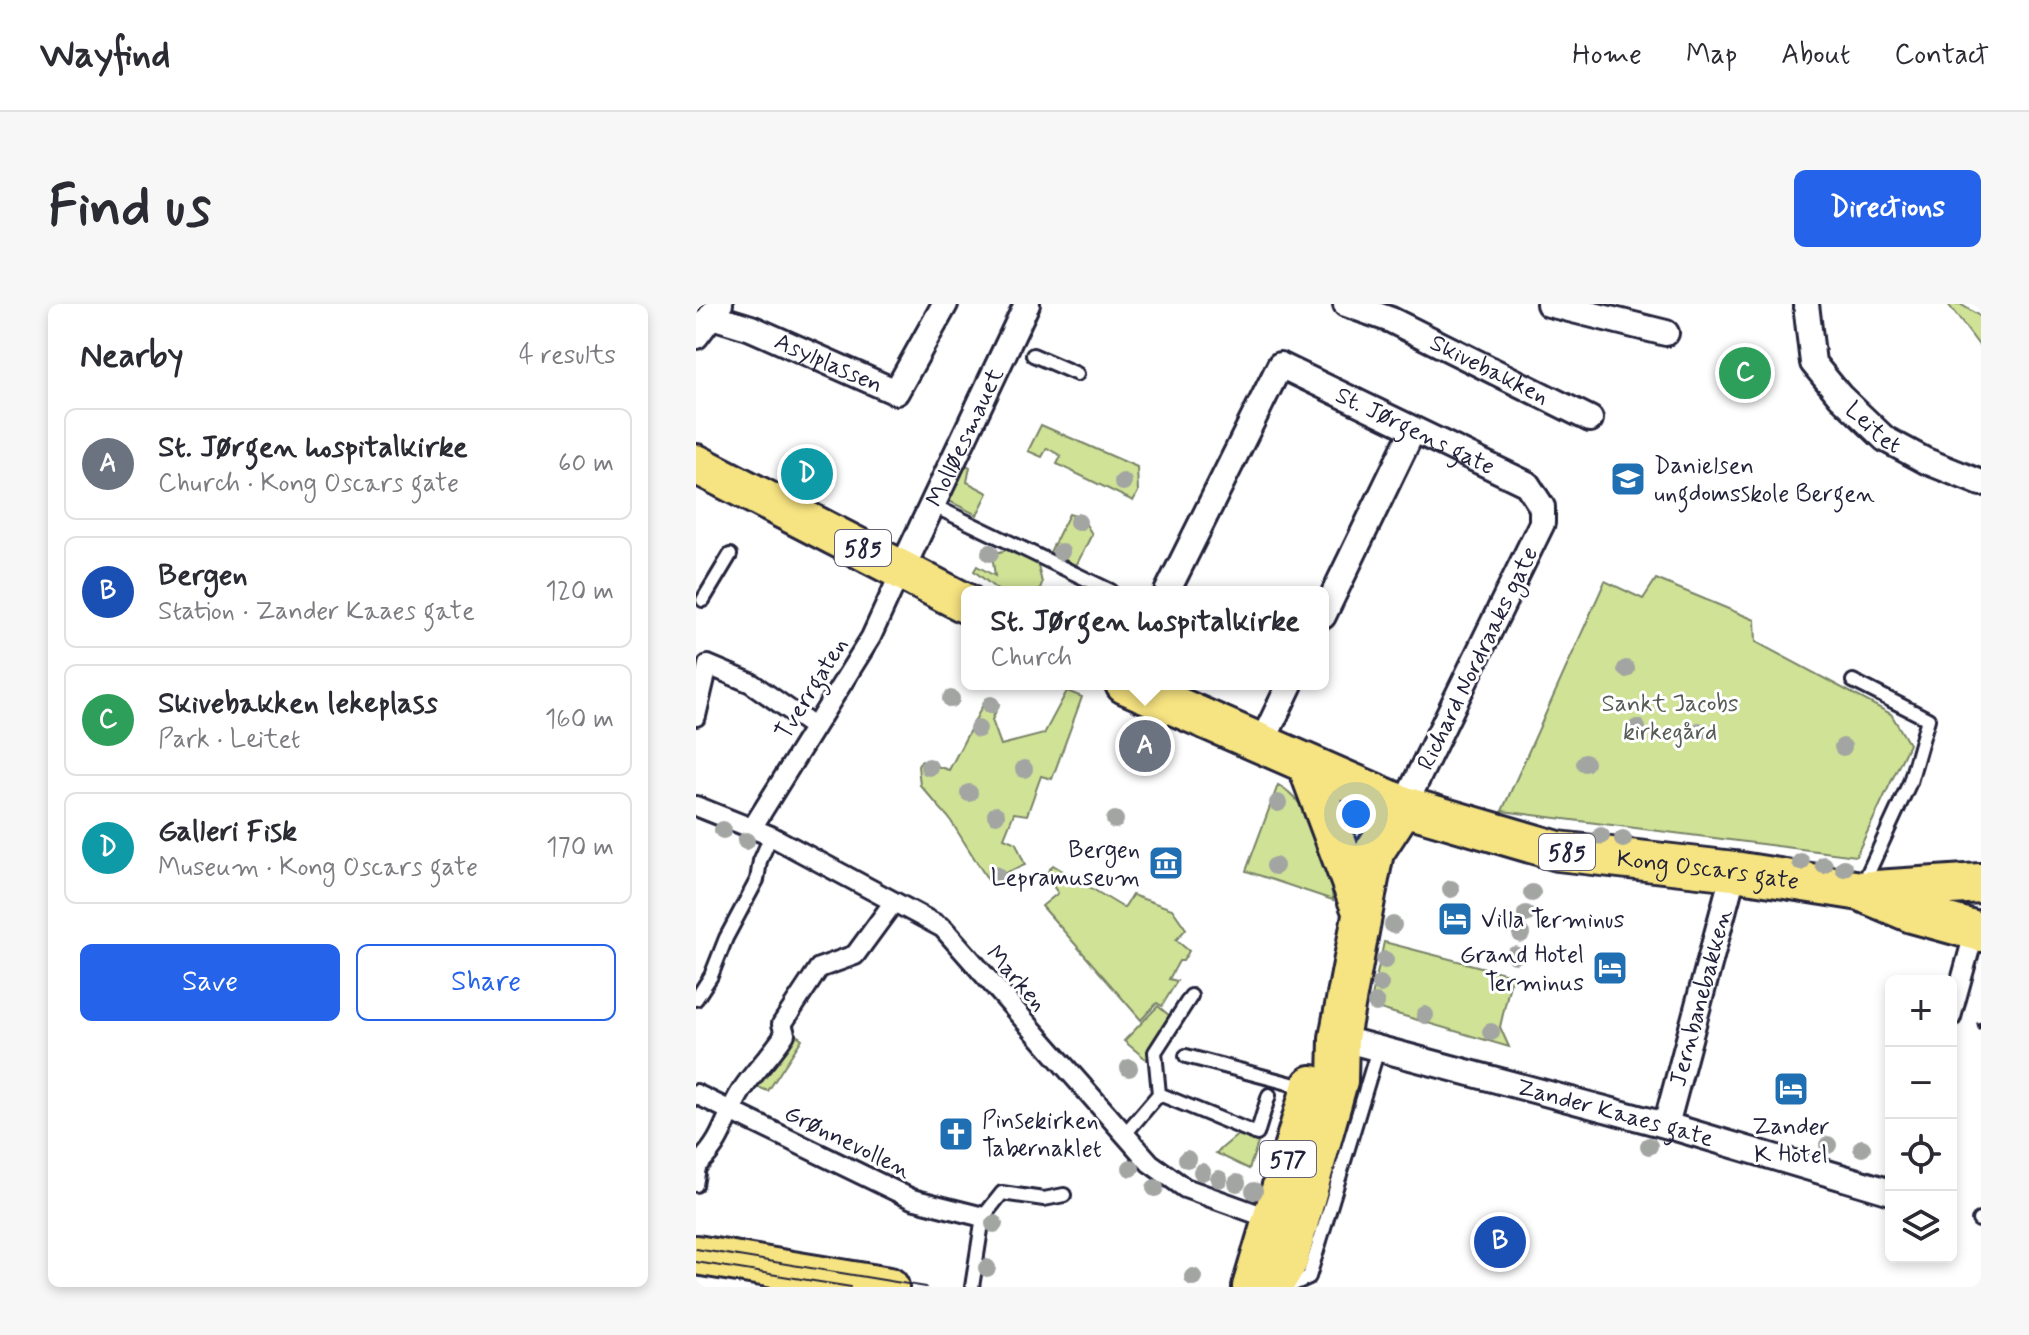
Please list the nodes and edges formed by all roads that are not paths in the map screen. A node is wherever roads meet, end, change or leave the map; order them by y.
1 (945, 304) edge
2 (1027, 304) edge
3 (1346, 304) edge
4 (1549, 304) edge
5 (1793, 304) edge
6 (1806, 304) edge
7 (716, 310) edge
8 (1807, 330) junction
9 (1666, 333) dead end
10 (696, 336) edge
11 (1033, 355) dead end
12 (1077, 374) dead end
13 (1590, 419) dead end
14 (1413, 430) junction
15 (696, 464) edge
16 (1981, 483) edge
17 (932, 505) junction
18 (1542, 507) joint
19 (730, 555) dead end
20 (902, 569) junction
21 (1101, 586) edge
22 (1170, 586) edge
23 (703, 600) dead end
24 (961, 601) edge
25 (1329, 604) edge
26 (1853, 681) dead end
27 (1138, 690) edge
28 (1287, 690) edge
29 (696, 716) edge
30 (814, 727) junction
31 (1261, 745) junction
32 (1308, 767) junction
33 (696, 806) edge
34 (1404, 806) junction
35 (752, 828) junction
36 (771, 836) junction
37 (1734, 871) junction
38 (1981, 883) edge
39 (1861, 891) junction
40 (893, 903) junction
41 (1362, 914) junction
42 (1978, 931) edge
43 (1191, 996) dead end
44 (1957, 998) edge
45 (696, 999) edge
46 (1339, 1038) junction
47 (1378, 1049) junction
48 (1186, 1056) dead end
49 (1311, 1089) junction
50 (696, 1094) edge
51 (1159, 1094) junction
52 (1269, 1095) dead end
53 (733, 1109) junction
54 (1666, 1125) junction
55 (1124, 1135) junction
56 (698, 1161) edge
57 (696, 1185) edge
58 (1888, 1191) edge
59 (1064, 1195) dead end
60 (983, 1217) junction
61 (1271, 1219) junction
62 (696, 1255) edge
63 (889, 1287) edge
64 (972, 1287) edge
65 (1252, 1287) edge
66 (1272, 1287) edge
67 (1287, 1287) edge

1 - 7 street, Asylplassen
2 - 17 street, Molløesmauet
3 - 13 street, Skivebakken
4 - 9 street
5 - 8 street
6 - 8 street
7 - 10 street
8 - 16 street, Leitet
11 - 12 lane
14 - 18 street, St. Jørgens gate
14 - 22 street, St. Jørgens gate
14 - 25 street
15 - 20 main road, 585
17 - 20 street, Molløesmauet
17 - 21 lane
18 - 34 street, Richard Nordraaks gate
19 - 23 lane
20 - 24 main road, 585
20 - 30 street, Tverrgaten
26 - 39 lane
27 - 31 main road, Kong Oscars gate / 585
28 - 31 street
29 - 30 street
30 - 35 street, Tverrgaten
31 - 32 main road, Kong Oscars gate / 585
32 - 34 main road, Kong Oscars gate / 585
32 - 41 main road, 577
33 - 35 street, Marken
34 - 37 main road, Kong Oscars gate / 585
34 - 41 main road, 577
35 - 36 street, Marken
36 - 40 street, Marken
36 - 45 lane
37 - 39 main road, Kong Oscars gate / 585
37 - 54 street, Jernbanebakken
38 - 39 main road, 585
39 - 42 main road, 585
40 - 53 street
40 - 55 street, Marken
41 - 46 main road, 577
42 - 44 street
43 - 51 lane
46 - 47 street, Zander Kaaes gate
46 - 49 main road, 577
46 - 66 main road, 577
47 - 54 street, Zander Kaaes gate
47 - 67 lane
48 - 49 lane
49 - 61 main road, 577
50 - 53 street, Grønnevollen
51 - 52 lane
51 - 55 lane
53 - 56 street
53 - 60 street, Grønnevollen
54 - 58 street, Zander Kaaes gate
55 - 61 street, Marken
56 - 57 lane
59 - 60 lane
60 - 64 lane
61 - 65 main road, 577
62 - 63 main road

